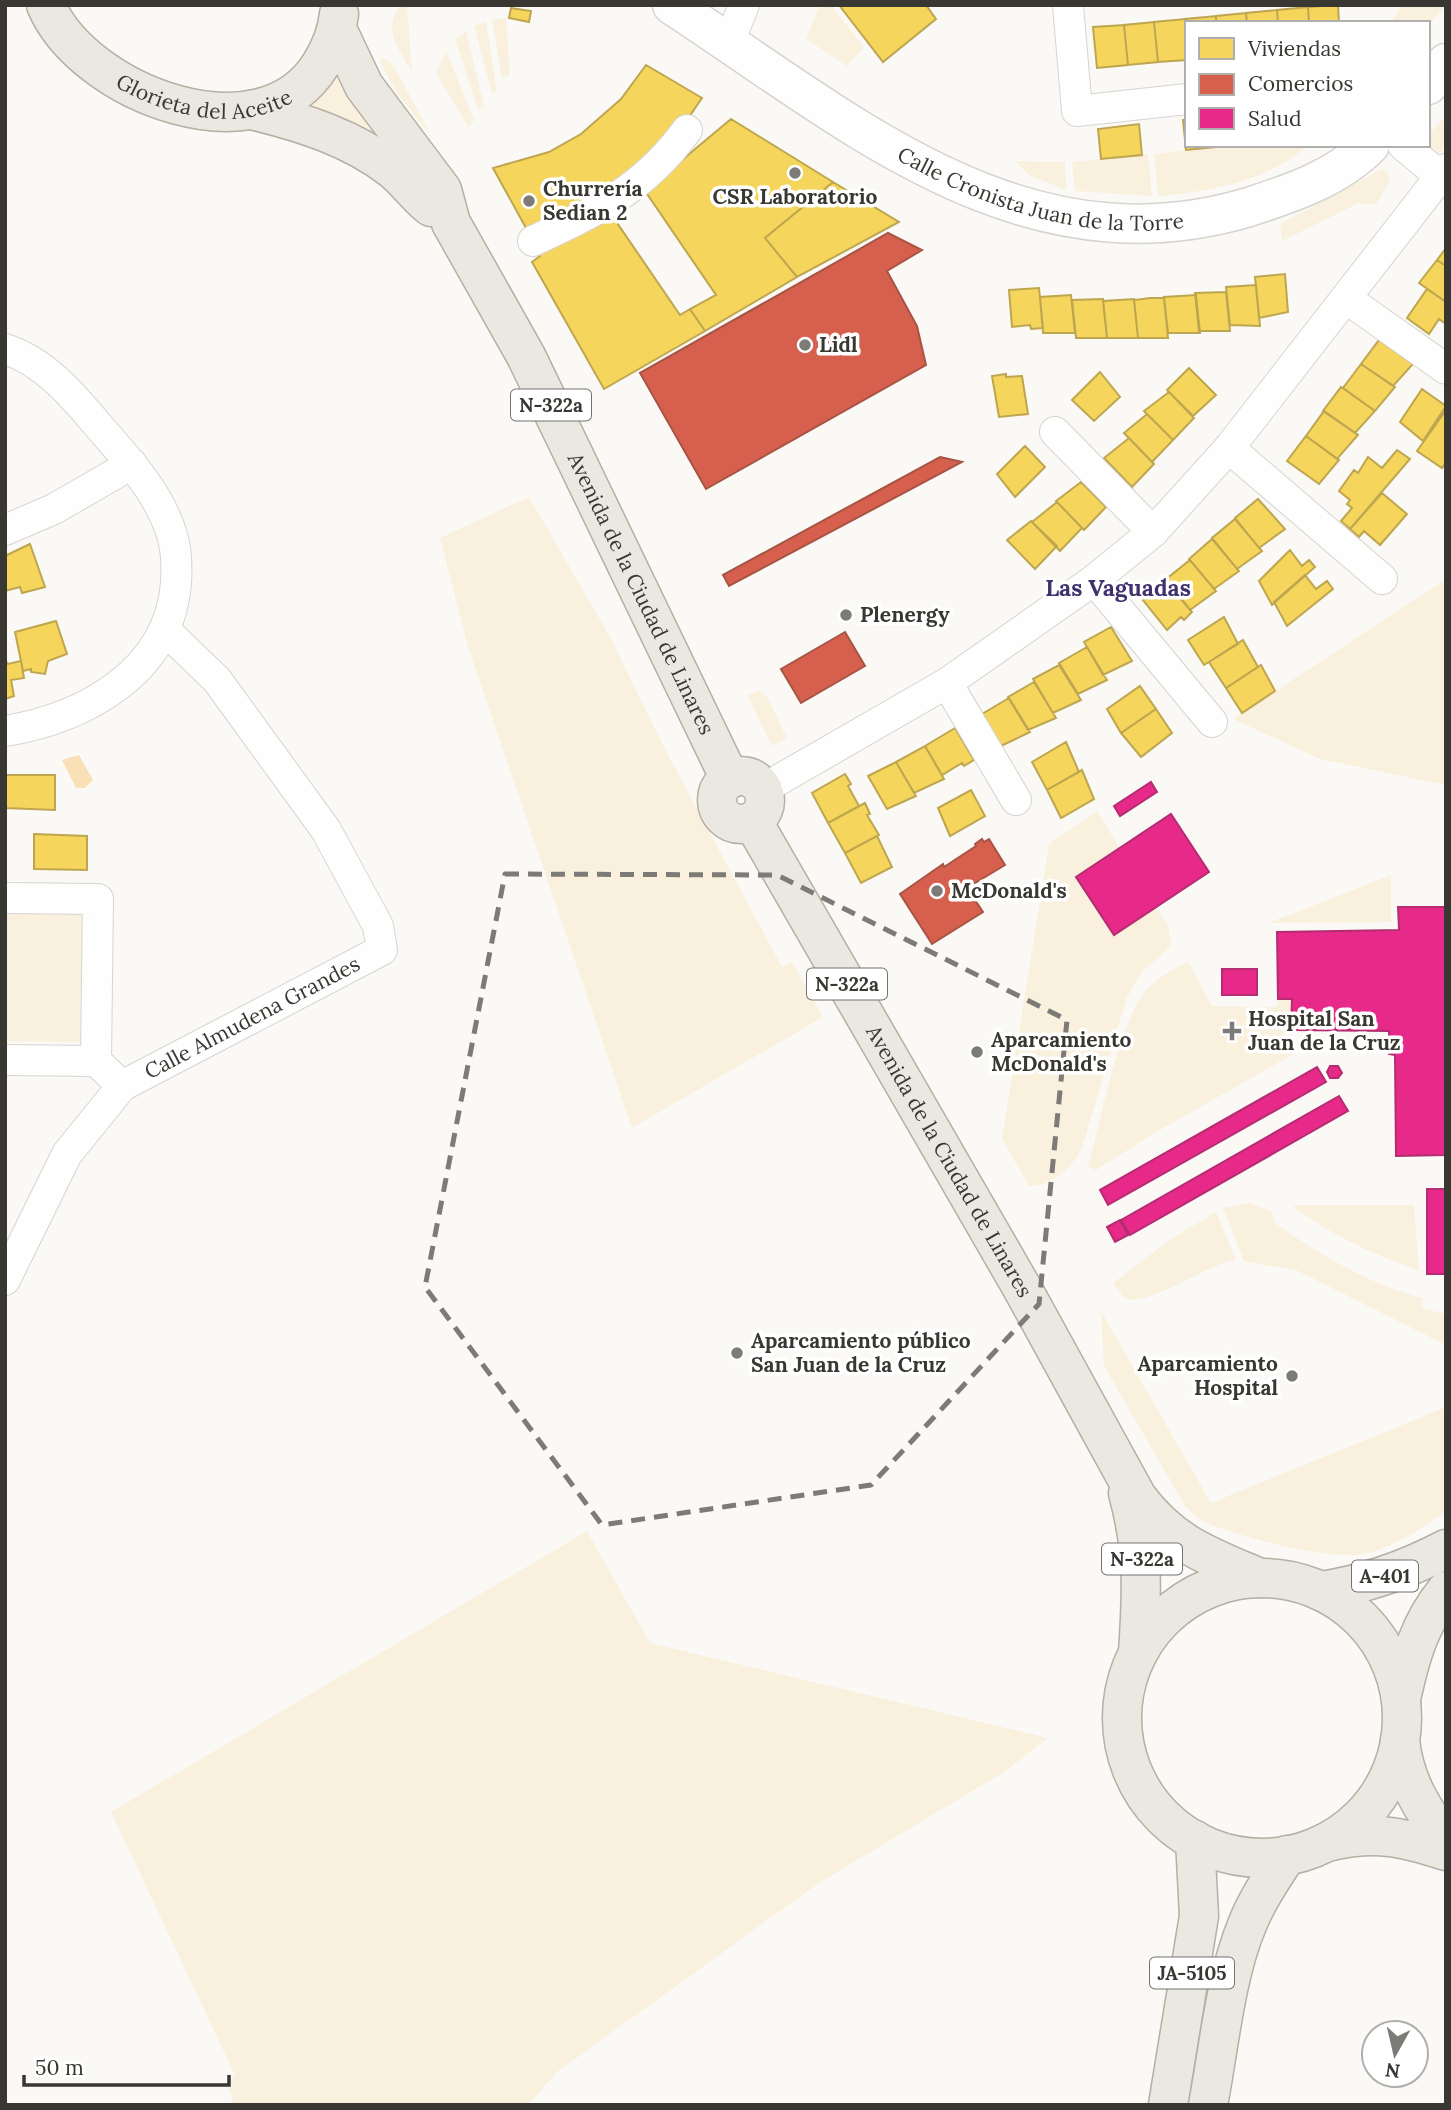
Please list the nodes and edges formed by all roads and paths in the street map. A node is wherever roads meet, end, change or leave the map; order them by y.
1 (672, 5) edge
2 (744, 5) edge
3 (1068, 5) edge
4 (340, 12) edge
5 (43, 13) edge
6 (729, 42) junction
7 (1446, 63) edge
8 (1430, 83) edge
9 (1185, 99) edge
10 (256, 111) junction
11 (687, 130) dead end
12 (1367, 147) edge
13 (1406, 147) edge
14 (1443, 173) edge
15 (451, 223) junction
16 (533, 241) dead end
17 (1347, 299) junction
18 (5, 348) edge
19 (1446, 369) edge
20 (1055, 432) dead end
21 (1228, 448) junction
22 (132, 464) junction
23 (5, 530) edge
24 (1153, 532) junction
25 (1381, 579) dead end
26 (1094, 580) junction
27 (165, 629) junction
28 (947, 683) junction
29 (1212, 722) dead end
30 (5, 731) edge
31 (749, 796) junction
32 (1016, 800) dead end
33 (5, 898) edge
34 (5, 1060) edge
35 (96, 1061) junction
36 (122, 1086) junction
37 (5, 1280) edge
38 (1121, 1468) junction
39 (1446, 1549) edge
40 (1260, 1578) junction
41 (1321, 1591) junction
42 (1446, 1591) edge
43 (1138, 1653) junction
44 (1401, 1701) junction
45 (1400, 1740) junction
46 (1195, 1840) junction
47 (1446, 1841) edge
48 (1325, 1842) junction
49 (1446, 1851) edge
50 (1287, 1855) junction
51 (1168, 2105) edge
52 (1208, 2105) edge

1 - 6 street, Calle Cronista Juan de la Torre
2 - 6 street
3 - 9 street
4 - 10 main road, Glorieta del Aceite / N-322a
4 - 15 main road, Avenida de la Ciudad de Linares / N-322a
5 - 10 main road, Glorieta del Aceite / N-322a
6 - 12 street, Calle Cronista Juan de la Torre
7 - 8 street
10 - 15 main road, Avenida de la Ciudad de Linares / N-322a
11 - 16 street
13 - 14 street
14 - 17 street
15 - 31 main road, Avenida de la Ciudad de Linares / N-322a
17 - 19 street
17 - 21 street
18 - 22 street
20 - 24 street
21 - 24 street
21 - 25 street
22 - 23 street
22 - 27 street
24 - 26 street
26 - 28 street
26 - 29 street
27 - 30 street
27 - 36 street, Calle Almudena Grandes
28 - 31 street
28 - 32 street
31 - 38 main road, Avenida de la Ciudad de Linares / N-322a
33 - 35 street
34 - 35 street
35 - 36 street, Calle Almudena Grandes
36 - 37 street, Calle Almudena Grandes
38 - 40 main road, Avenida de la Ciudad de Linares / N-322a
38 - 43 main road, Avenida de la Ciudad de Linares / N-322a
39 - 41 main road, A-401
40 - 41 main road
40 - 43 main road
41 - 44 main road
42 - 44 main road, A-401
43 - 46 main road
44 - 45 main road
45 - 47 main road
45 - 48 main road
46 - 50 main road
46 - 51 main road, JA-5105
48 - 49 main road
48 - 50 main road
50 - 52 main road, JA-5105

